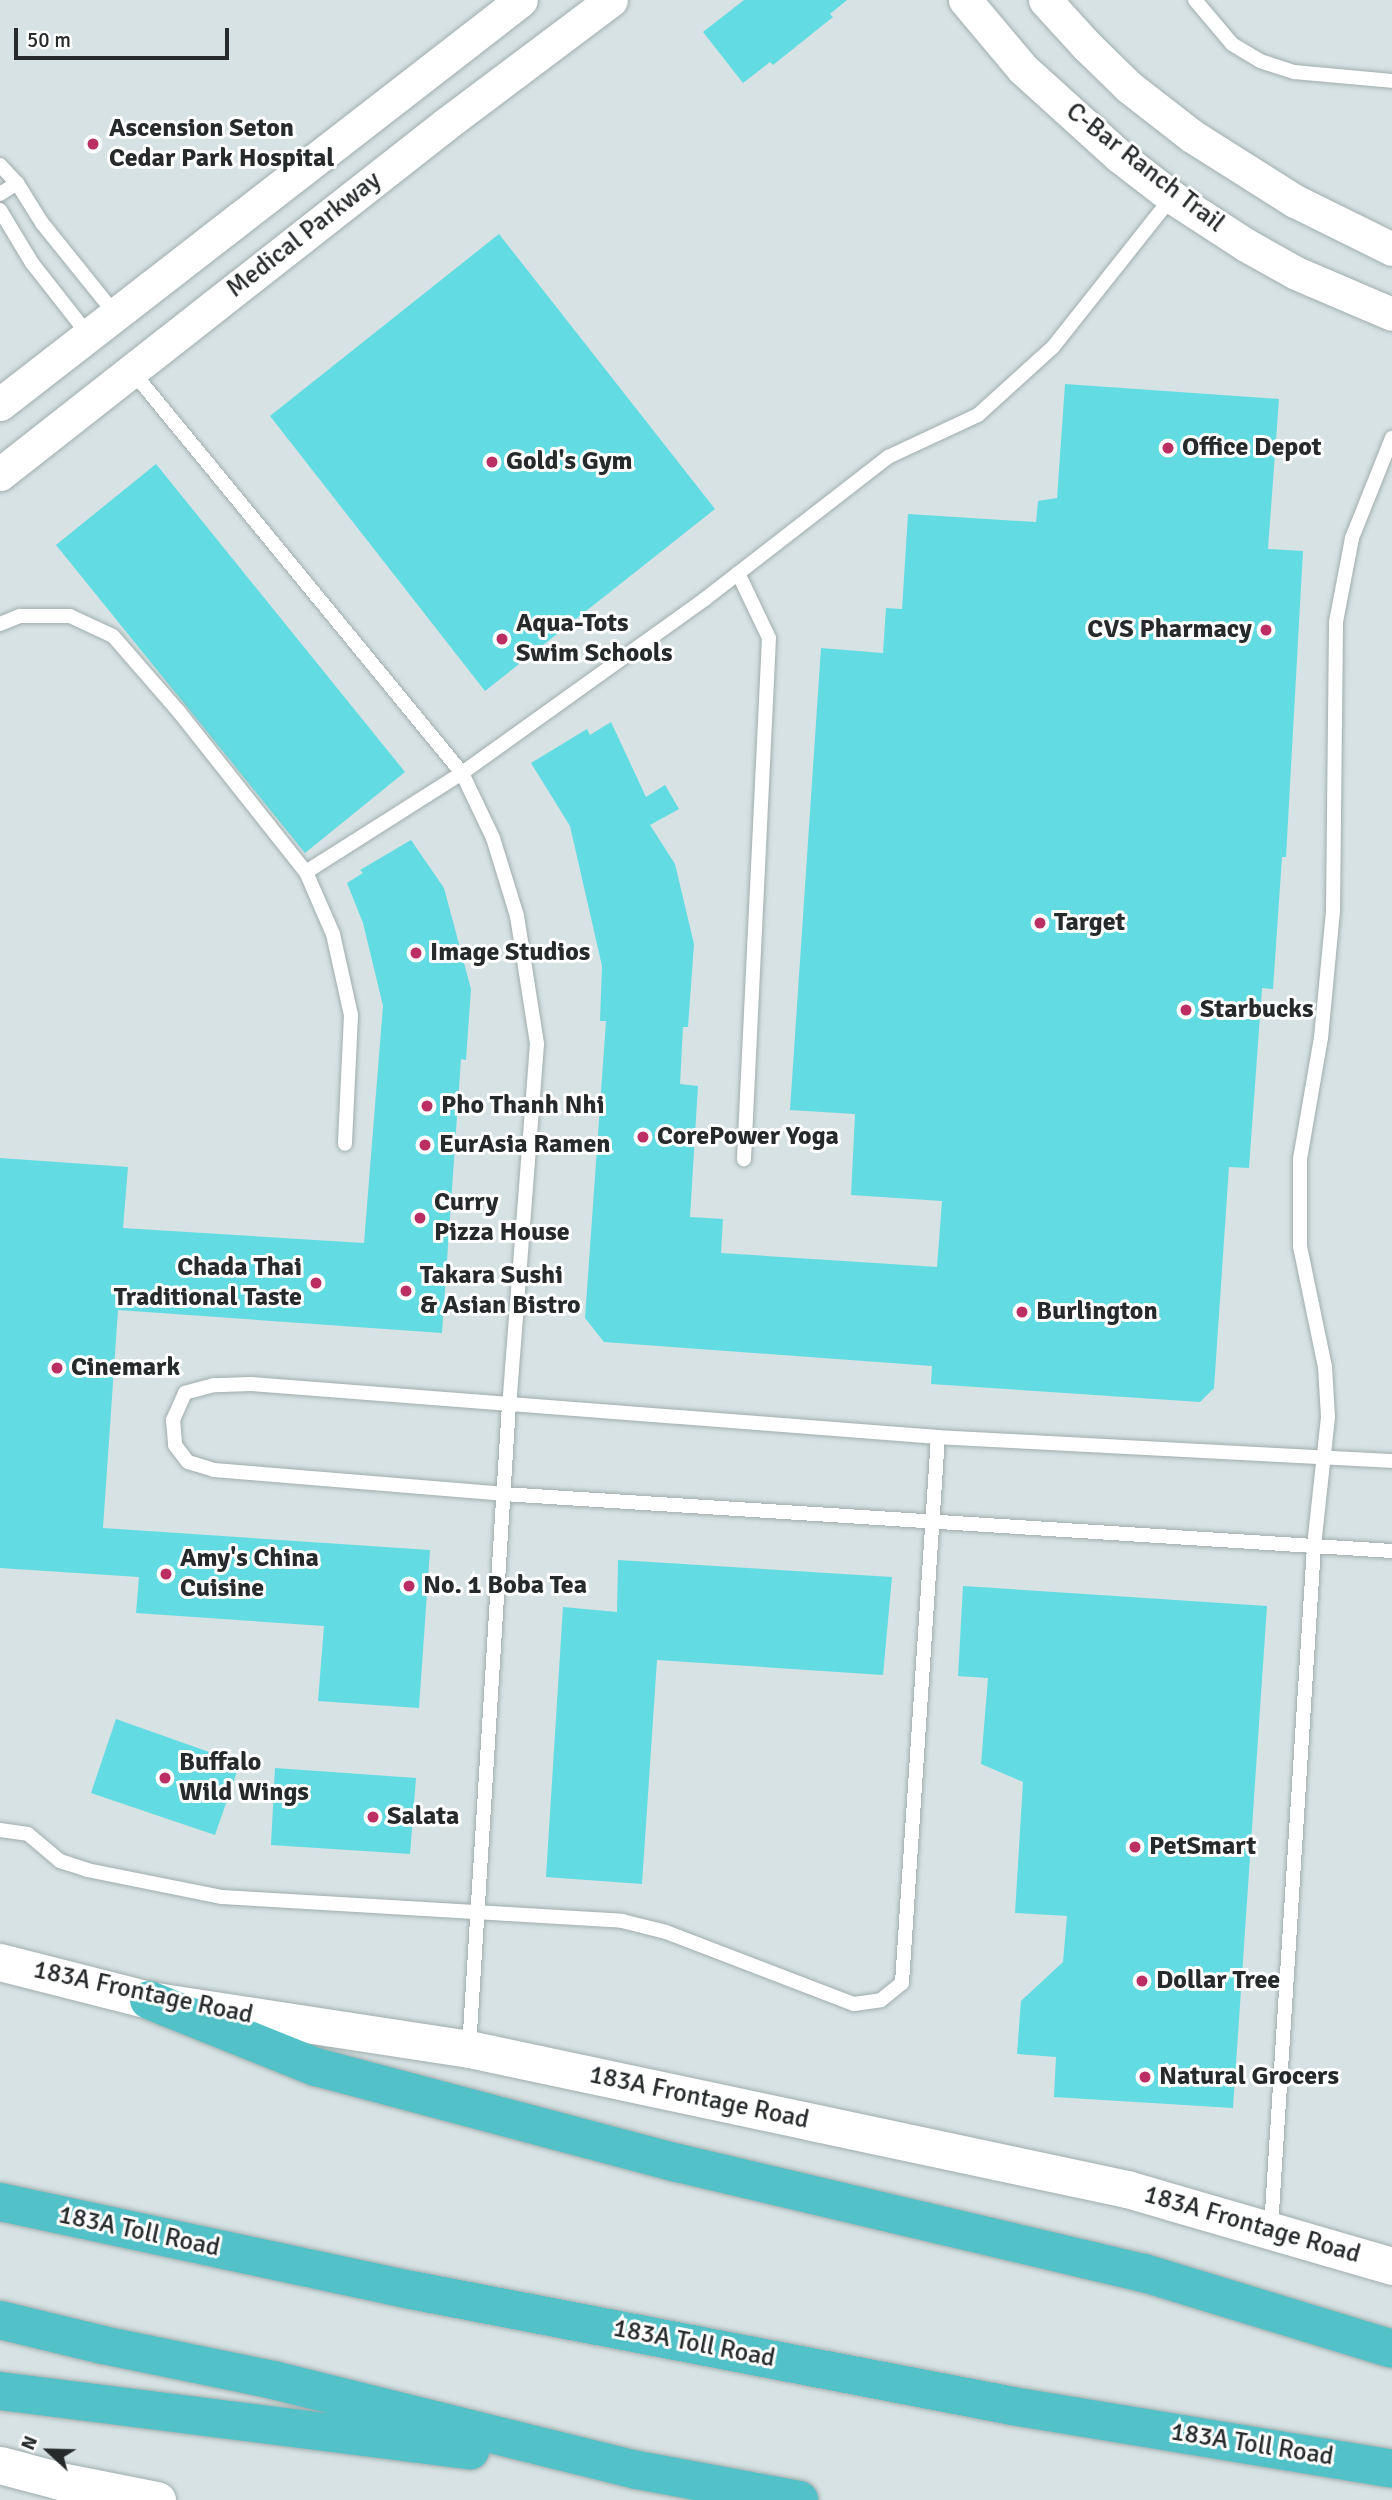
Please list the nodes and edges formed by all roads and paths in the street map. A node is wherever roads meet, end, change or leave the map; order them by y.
1 (521, 0) edge
2 (611, 0) edge
3 (965, 0) edge
4 (1045, 0) edge
5 (1195, 0) edge
6 (1392, 81) edge
7 (0, 165) edge
8 (17, 183) junction
9 (0, 194) edge
10 (1172, 197) junction
11 (0, 210) edge
12 (1392, 248) edge
13 (1392, 314) edge
14 (117, 316) junction
15 (90, 337) junction
16 (132, 371) junction
17 (0, 404) edge
18 (1392, 438) edge
19 (1388, 460) edge
20 (0, 474) edge
21 (738, 573) junction
22 (0, 624) edge
23 (462, 773) junction
24 (306, 872) junction
25 (345, 1144) dead end
26 (744, 1159) dead end
27 (509, 1404) junction
28 (938, 1437) junction
29 (1324, 1457) junction
30 (1392, 1461) edge
31 (503, 1494) junction
32 (932, 1520) junction
33 (1314, 1546) junction
34 (1392, 1551) edge
35 (0, 1830) edge
36 (478, 1913) junction
37 (0, 1962) edge
38 (149, 2000) junction
39 (469, 2049) junction
40 (0, 2202) edge
41 (1271, 2228) junction
42 (1392, 2266) edge
43 (0, 2320) edge
44 (1392, 2349) edge
45 (0, 2390) edge
46 (0, 2465) edge
47 (1392, 2469) edge
48 (637, 2470) junction
49 (59, 2491) edge
50 (157, 2500) edge
51 (799, 2500) edge

1 - 14 street, Medical Parkway
2 - 16 street, Medical Parkway
3 - 10 street, C-Bar Ranch Trail
4 - 12 street, C-Bar Ranch Trail
5 - 6 lane
7 - 8 lane
8 - 9 lane
8 - 14 lane
10 - 13 street, C-Bar Ranch Trail
10 - 21 lane
11 - 15 lane
14 - 15 street, Medical Parkway
14 - 16 street
15 - 16 street
15 - 17 street, Medical Parkway
16 - 20 street, Medical Parkway
16 - 23 lane
18 - 19 lane
19 - 29 lane
21 - 23 lane
21 - 26 lane
22 - 24 lane
23 - 24 lane
23 - 27 lane
24 - 25 lane
27 - 28 lane
27 - 31 lane
27 - 31 lane
28 - 29 lane
28 - 32 lane
29 - 30 lane
29 - 33 lane
31 - 32 lane
31 - 36 lane
32 - 33 lane
32 - 36 lane
33 - 34 lane
33 - 41 lane
35 - 36 lane
36 - 39 lane
37 - 38 main road, 183A Frontage Road
38 - 39 main road, 183A Frontage Road
38 - 44 highway
39 - 41 main road, 183A Frontage Road
40 - 47 highway, 183A Toll Road
41 - 42 main road, 183A Frontage Road
43 - 48 highway
45 - 48 highway
46 - 49 main road
48 - 51 highway
49 - 50 main road

